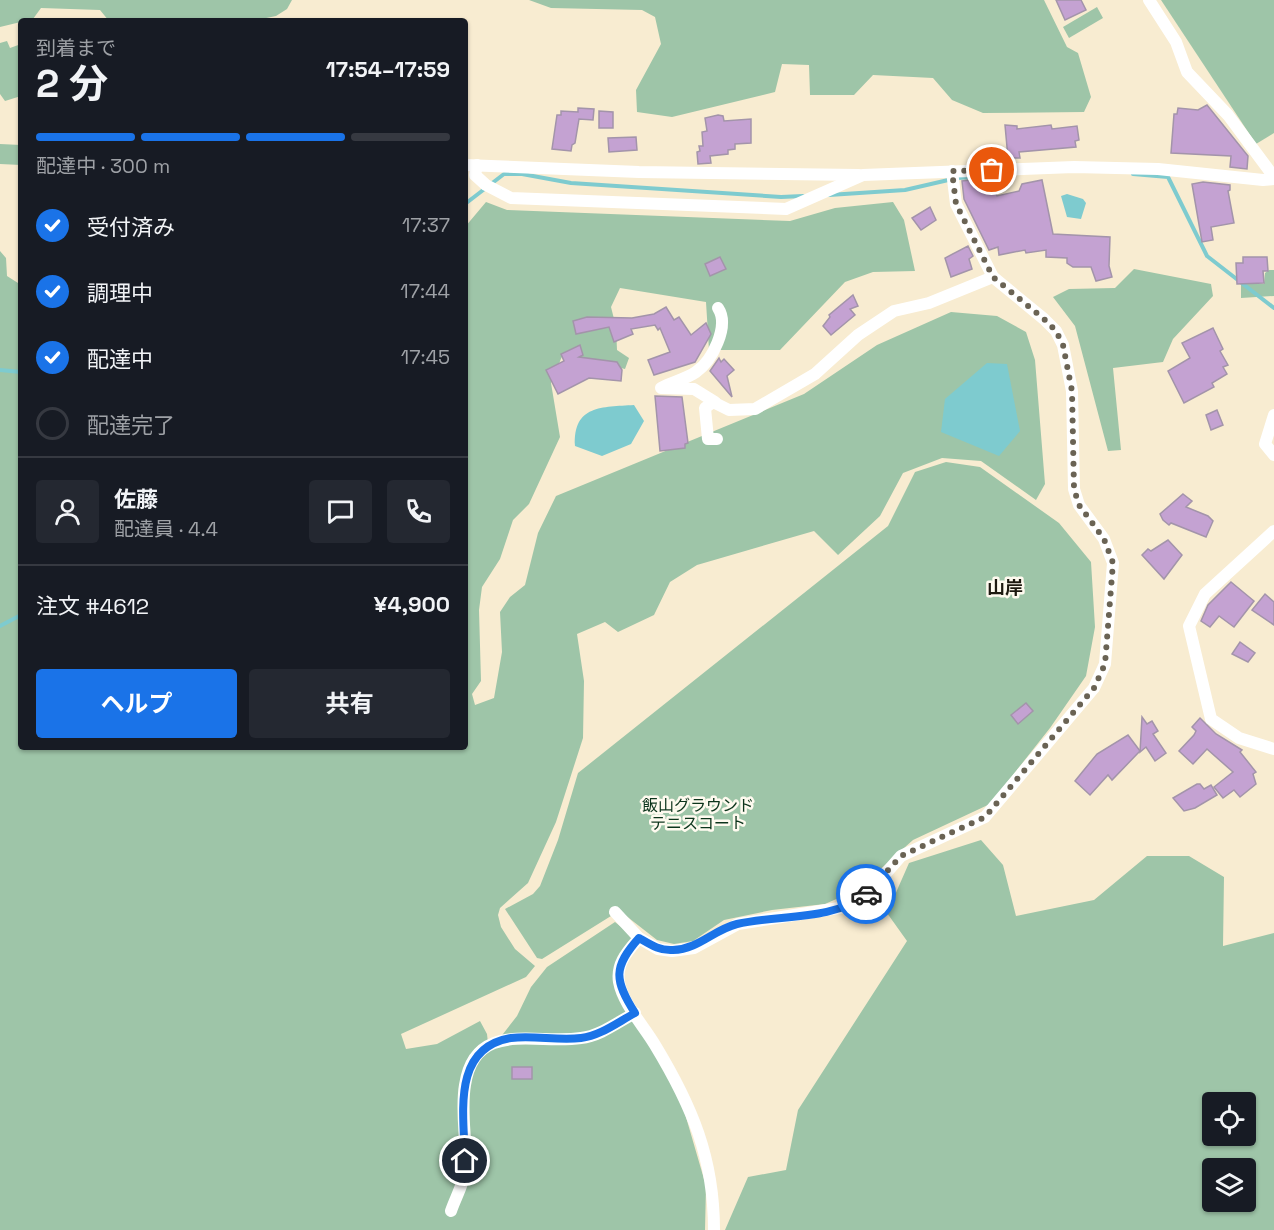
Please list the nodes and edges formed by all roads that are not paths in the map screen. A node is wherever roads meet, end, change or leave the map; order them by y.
1 (1149, 0) edge
2 (471, 165) edge
3 (952, 171) junction
4 (863, 175) junction
5 (1274, 178) edge
6 (993, 277) junction
7 (718, 308) dead end
8 (715, 402) junction
9 (1274, 415) edge
10 (717, 439) dead end
11 (1274, 455) edge
12 (1274, 531) edge
13 (1274, 749) edge
14 (615, 912) dead end
15 (639, 938) junction
16 (635, 1013) junction
17 (451, 1211) dead end
18 (714, 1230) edge

1 - 5 street
2 - 4 street
2 - 4 street
3 - 4 street
3 - 5 street
3 - 6 street
6 - 8 street
6 - 15 street
7 - 8 street
8 - 10 street
9 - 11 street
12 - 13 street
14 - 15 street
15 - 16 street
16 - 17 street
16 - 18 street

